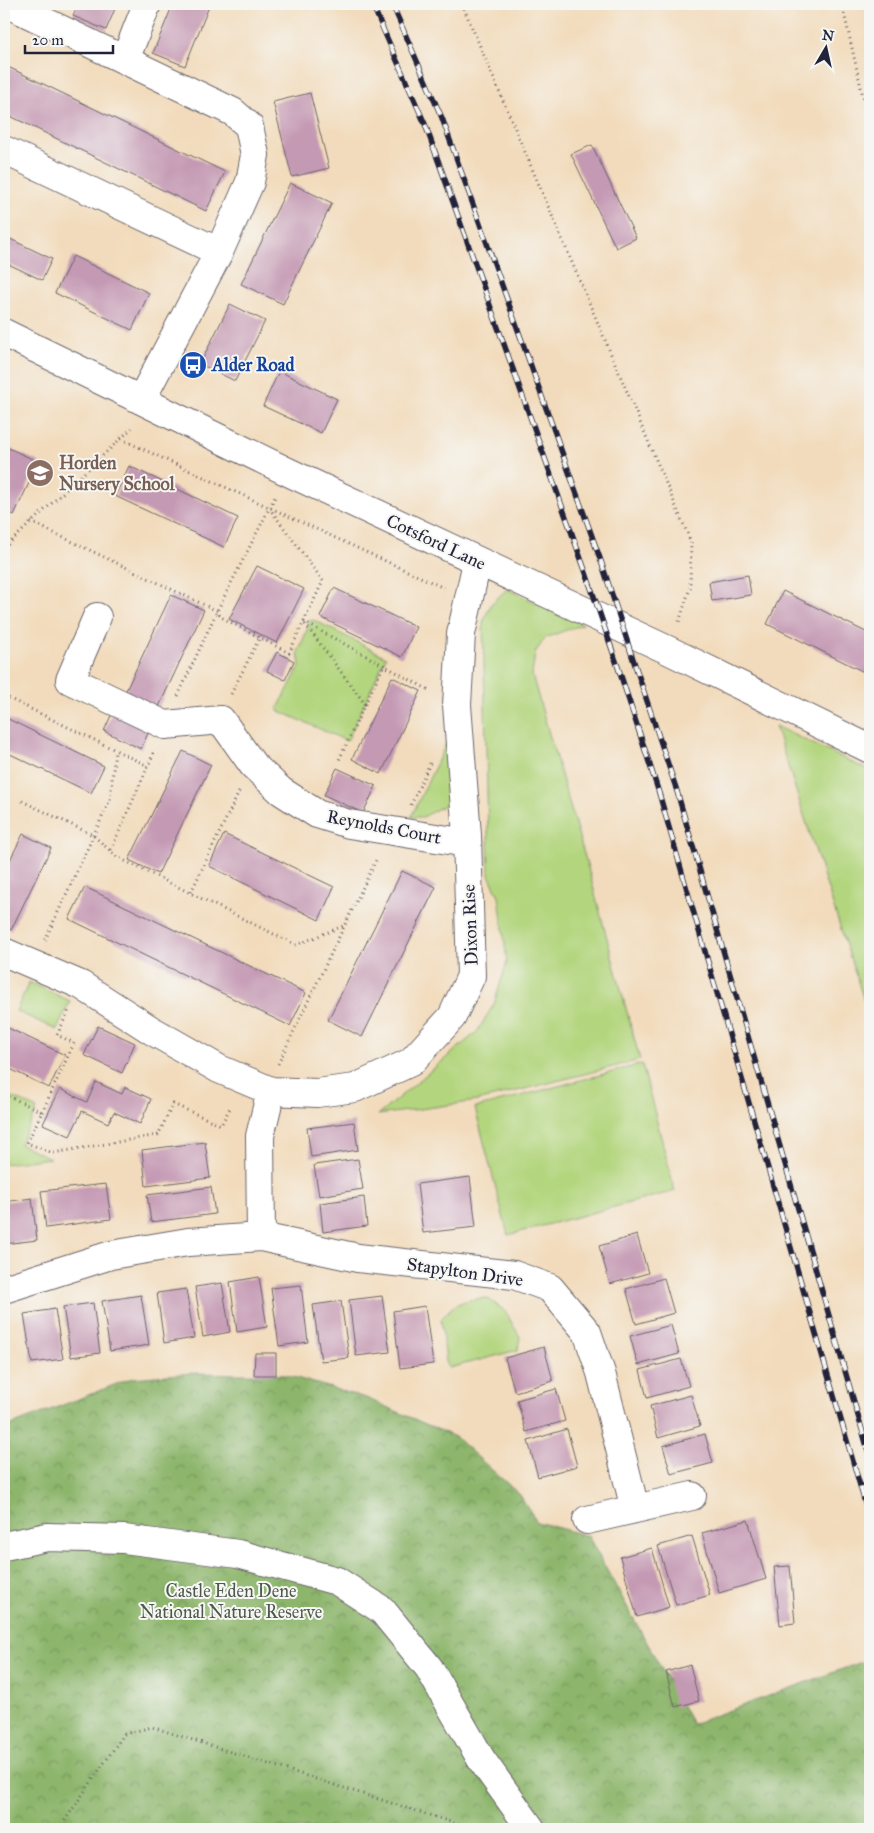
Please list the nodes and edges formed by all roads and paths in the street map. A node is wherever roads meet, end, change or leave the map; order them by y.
1 (8, 4) edge
2 (146, 4) edge
3 (462, 4) edge
4 (842, 4) edge
5 (40, 11) edge
6 (125, 60) junction
7 (870, 127) edge
8 (4, 150) edge
9 (219, 252) junction
10 (4, 333) edge
11 (148, 403) junction
12 (121, 439) junction
13 (286, 471) junction
14 (270, 509) junction
15 (31, 522) junction
16 (4, 548) edge
17 (477, 562) junction
18 (469, 600) junction
19 (217, 611) junction
20 (97, 617) dead end
21 (304, 622) junction
22 (260, 637) junction
23 (670, 651) junction
24 (383, 667) junction
25 (4, 696) edge
26 (365, 704) junction
27 (457, 705) junction
28 (221, 720) junction
29 (165, 725) junction
30 (870, 749) edge
31 (115, 750) junction
32 (432, 759) dead end
33 (340, 760) dead end
34 (253, 765) junction
35 (148, 766) junction
36 (22, 801) dead end
37 (395, 831) junction
38 (93, 835) junction
39 (467, 843) junction
40 (111, 850) junction
41 (191, 892) junction
42 (343, 926) junction
43 (4, 952) edge
44 (34, 965) junction
45 (81, 985) junction
46 (260, 1087) junction
47 (4, 1094) edge
48 (42, 1112) junction
49 (261, 1237) junction
50 (4, 1289) edge
51 (692, 1496) dead end
52 (635, 1510) junction
53 (588, 1520) dead end
54 (4, 1546) edge
55 (59, 1829) edge
56 (473, 1829) edge
57 (531, 1829) edge

1 - 5 street
2 - 6 street
3 - 23 path
4 - 7 path
5 - 6 street
6 - 9 street
8 - 9 street
9 - 11 street
10 - 11 street, Cotsford Lane
11 - 12 path
11 - 13 street, Cotsford Lane
12 - 14 path
12 - 15 path
13 - 14 path
13 - 17 street, Cotsford Lane
14 - 18 path
14 - 19 path
14 - 21 path
15 - 16 path
15 - 19 path
17 - 18 street, Dixon Rise
17 - 23 street, Cotsford Lane
18 - 27 street, Dixon Rise
19 - 22 path
19 - 29 path
20 - 29 street
21 - 22 path
21 - 24 path
21 - 26 path
22 - 28 path
23 - 30 street, Cotsford Lane
24 - 26 path
24 - 27 path
25 - 31 path
26 - 33 path
27 - 39 street, Dixon Rise
28 - 29 street
28 - 34 street, Reynolds Court
29 - 35 path
31 - 35 path
31 - 38 path
32 - 37 path
34 - 37 street, Reynolds Court
34 - 41 path
35 - 40 path
36 - 38 path
37 - 39 street, Reynolds Court
37 - 42 path
38 - 40 path
38 - 44 path
39 - 46 street, Dixon Rise
40 - 41 path
41 - 42 path
42 - 46 path
43 - 44 street, Dixon Rise
44 - 45 street, Dixon Rise
45 - 46 street, Dixon Rise
45 - 48 path
46 - 48 path
46 - 49 street
47 - 48 path
49 - 50 street, Stapylton Drive
49 - 52 street, Stapylton Drive
51 - 52 street
52 - 53 street
54 - 57 street
55 - 56 path

